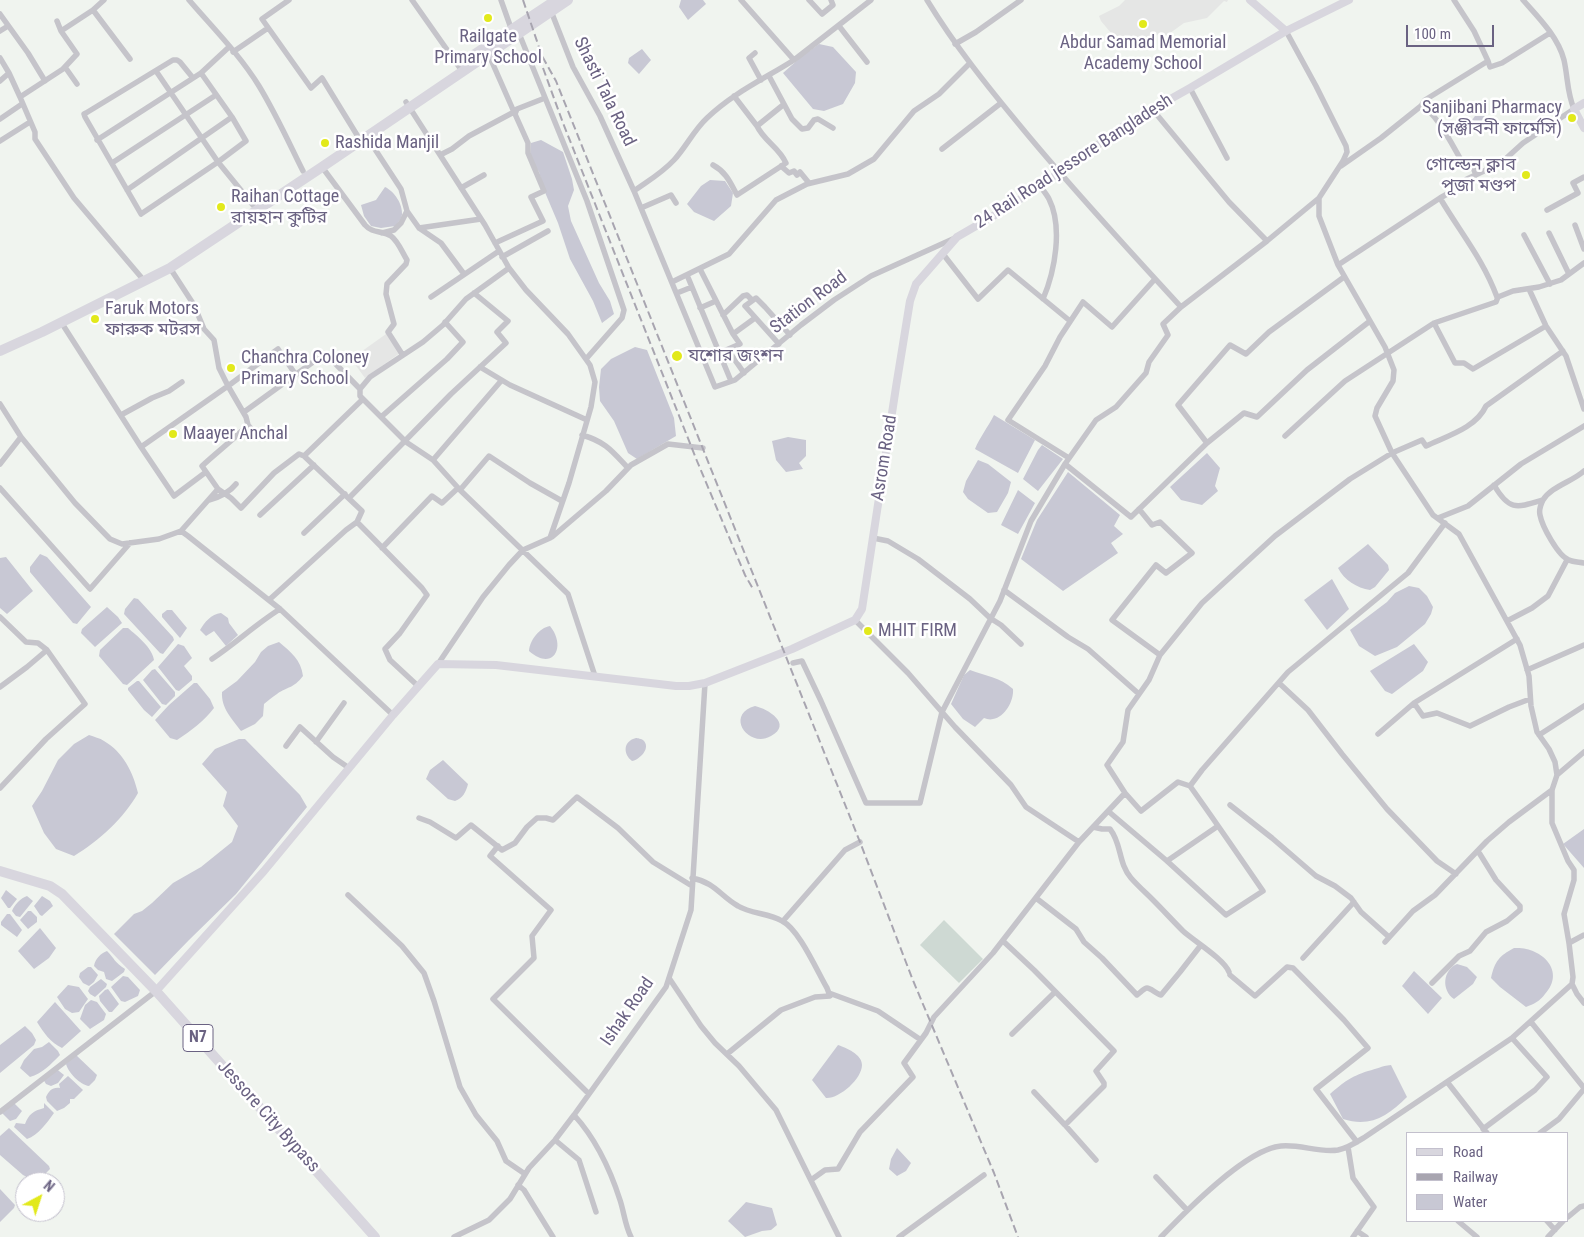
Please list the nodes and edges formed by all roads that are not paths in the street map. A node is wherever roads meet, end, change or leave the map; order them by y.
1 (104, 0) edge
2 (189, 0) edge
3 (290, 0) edge
4 (412, 0) edge
5 (501, 0) edge
6 (568, 0) edge
7 (742, 0) edge
8 (809, 0) edge
9 (830, 0) edge
10 (927, 0) edge
11 (1021, 0) edge
12 (1250, 0) edge
13 (1350, 0) edge
14 (1454, 0) edge
15 (1523, 0) edge
16 (868, 1) edge
17 (552, 6) edge
18 (93, 10) junction
19 (0, 14) edge
20 (57, 21) dead end
21 (8, 26) junction
22 (839, 26) junction
23 (268, 28) junction
24 (0, 31) edge
25 (61, 31) junction
26 (1286, 31) junction
27 (516, 32) junction
28 (1550, 33) junction
29 (955, 44) junction
30 (231, 49) junction
31 (487, 51) junction
32 (754, 53) dead end
33 (0, 58) edge
34 (130, 59) dead end
35 (794, 60) junction
36 (1488, 61) junction
37 (867, 62) dead end
38 (970, 63) junction
39 (66, 67) junction
40 (460, 68) junction
41 (156, 71) junction
42 (9, 73) junction
43 (201, 73) junction
44 (769, 76) junction
45 (193, 78) junction
46 (761, 80) junction
47 (0, 81) edge
48 (45, 82) junction
49 (77, 84) dead end
50 (1190, 88) junction
51 (170, 92) junction
52 (216, 96) junction
53 (734, 96) junction
54 (20, 97) junction
55 (545, 98) junction
56 (1001, 103) junction
57 (1584, 103) edge
58 (22, 104) junction
59 (408, 105) junction
60 (783, 105) junction
61 (1420, 106) junction
62 (1574, 109) junction
63 (1153, 110) junction
64 (187, 115) junction
65 (232, 117) junction
66 (0, 119) edge
67 (30, 122) junction
68 (757, 126) junction
69 (833, 128) dead end
70 (1584, 128) edge
71 (362, 136) junction
72 (428, 136) junction
73 (202, 138) junction
74 (0, 140) edge
75 (97, 140) junction
76 (421, 146) dead end
77 (942, 149) dead end
78 (440, 155) junction
79 (1227, 158) dead end
80 (218, 162) junction
81 (112, 163) junction
82 (713, 165) dead end
83 (781, 166) junction
84 (322, 167) junction
85 (1339, 168) junction
86 (303, 172) junction
87 (1059, 173) junction
88 (484, 175) dead end
89 (1476, 175) junction
90 (1584, 176) edge
91 (809, 183) junction
92 (1040, 186) junction
93 (461, 188) junction
94 (127, 190) junction
95 (634, 191) junction
96 (1319, 198) junction
97 (1440, 198) junction
98 (676, 203) dead end
99 (253, 205) junction
100 (642, 208) junction
101 (1547, 210) dead end
102 (407, 212) junction
103 (481, 219) junction
104 (1575, 225) dead end
105 (419, 228) junction
106 (548, 231) dead end
107 (381, 233) junction
108 (1549, 233) dead end
109 (1524, 235) dead end
110 (957, 237) junction
111 (1267, 241) junction
112 (495, 244) junction
113 (1584, 249) edge
114 (501, 254) junction
115 (943, 254) junction
116 (1584, 262) edge
117 (1338, 265) junction
118 (170, 268) junction
119 (508, 268) junction
120 (700, 269) junction
121 (464, 274) junction
122 (1569, 274) junction
123 (687, 275) junction
124 (141, 277) junction
125 (1344, 277) junction
126 (1155, 279) junction
127 (672, 282) junction
128 (1550, 284) junction
129 (692, 288) junction
130 (1528, 289) junction
131 (474, 293) junction
132 (677, 293) junction
133 (431, 297) dead end
134 (1498, 297) junction
135 (1043, 298) junction
136 (752, 300) junction
137 (716, 301) junction
138 (1181, 307) junction
139 (700, 308) junction
140 (723, 315) junction
141 (755, 318) junction
142 (1070, 320) junction
143 (1370, 321) junction
144 (61, 322) junction
145 (445, 322) junction
146 (1434, 324) junction
147 (1546, 326) junction
148 (733, 334) junction
149 (790, 335) junction
150 (0, 344) edge
151 (779, 344) junction
152 (728, 350) junction
153 (0, 351) edge
154 (1563, 351) junction
155 (402, 354) junction
156 (719, 354) junction
157 (1388, 354) junction
158 (586, 359) junction
159 (704, 360) junction
160 (480, 367) junction
161 (744, 373) junction
162 (296, 375) junction
163 (501, 381) junction
164 (731, 381) junction
165 (182, 382) dead end
166 (228, 386) junction
167 (360, 389) junction
168 (363, 398) junction
169 (0, 404) edge
170 (1584, 409) edge
171 (244, 412) junction
172 (121, 415) junction
173 (381, 416) junction
174 (587, 420) junction
175 (248, 426) junction
176 (1584, 426) edge
177 (254, 432) dead end
178 (582, 435) junction
179 (21, 436) junction
180 (1285, 436) dead end
181 (406, 442) junction
182 (1207, 443) junction
183 (141, 447) junction
184 (703, 448) dead end
185 (1392, 453) junction
186 (304, 456) junction
187 (432, 460) junction
188 (1067, 461) junction
189 (0, 464) edge
190 (314, 465) junction
191 (628, 468) junction
192 (1584, 471) edge
193 (206, 472) junction
194 (236, 484) dead end
195 (1494, 486) junction
196 (0, 488) edge
197 (218, 489) junction
198 (459, 489) junction
199 (347, 496) junction
200 (209, 500) junction
201 (1543, 500) junction
202 (562, 501) junction
203 (1139, 509) junction
204 (260, 515) dead end
205 (1438, 518) junction
206 (357, 522) junction
207 (1445, 523) junction
208 (181, 532) junction
209 (304, 533) dead end
210 (550, 538) junction
211 (873, 538) junction
212 (130, 543) junction
213 (382, 548) junction
214 (523, 550) junction
215 (1567, 560) junction
216 (1584, 563) edge
217 (1004, 590) junction
218 (269, 600) junction
219 (280, 609) junction
220 (0, 617) edge
221 (990, 618) junction
222 (855, 620) junction
223 (1507, 621) junction
224 (1517, 639) junction
225 (1021, 644) dead end
226 (1584, 645) edge
227 (47, 650) junction
228 (1160, 655) junction
229 (212, 659) dead end
230 (792, 663) dead end
231 (438, 664) junction
232 (1527, 670) junction
233 (595, 676) junction
234 (705, 683) junction
235 (1279, 683) junction
236 (418, 686) junction
237 (0, 687) edge
238 (1139, 694) junction
239 (1530, 699) junction
240 (344, 703) dead end
241 (1414, 703) junction
242 (1584, 706) edge
243 (942, 712) junction
244 (393, 715) junction
245 (1378, 734) dead end
246 (1539, 735) junction
247 (316, 742) junction
248 (286, 746) dead end
249 (1584, 752) edge
250 (349, 768) junction
251 (1557, 775) junction
252 (1190, 786) junction
253 (0, 788) edge
254 (1552, 790) junction
255 (1125, 793) junction
256 (1230, 805) dead end
257 (1108, 811) junction
258 (419, 818) dead end
259 (1218, 826) junction
260 (1093, 827) junction
261 (860, 842) dead end
262 (1079, 842) junction
263 (498, 846) junction
264 (1478, 850) junction
265 (1168, 861) junction
266 (0, 871) edge
267 (1456, 874) junction
268 (692, 878) junction
269 (692, 886) junction
270 (348, 895) dead end
271 (1036, 898) junction
272 (1354, 902) junction
273 (783, 921) junction
274 (1584, 935) edge
275 (1003, 941) junction
276 (1569, 943) junction
277 (1201, 945) junction
278 (1303, 958) dead end
279 (669, 978) junction
280 (1432, 983) dead end
281 (1572, 984) junction
282 (156, 991) junction
283 (1055, 992) junction
284 (829, 993) junction
285 (1584, 1003) edge
286 (1531, 1022) junction
287 (1012, 1034) dead end
288 (1512, 1038) junction
289 (921, 1040) junction
290 (727, 1054) junction
291 (1448, 1082) junction
292 (1584, 1089) edge
293 (1034, 1092) dead end
294 (589, 1094) junction
295 (0, 1112) edge
296 (574, 1115) junction
297 (1065, 1125) junction
298 (1485, 1131) edge
299 (1541, 1132) edge
300 (555, 1140) junction
301 (1357, 1142) junction
302 (1348, 1147) junction
303 (1096, 1160) dead end
304 (525, 1174) junction
305 (984, 1175) dead end
306 (1156, 1177) dead end
307 (811, 1180) junction
308 (518, 1185) junction
309 (1584, 1206) edge
310 (1187, 1210) junction
311 (596, 1212) dead end
312 (1569, 1216) edge
313 (1459, 1222) edge
314 (1548, 1222) edge
315 (1562, 1222) edge
316 (1357, 1230) junction
317 (1554, 1230) junction
318 (375, 1237) edge
319 (454, 1237) edge
320 (553, 1237) edge
321 (631, 1237) edge
322 (839, 1237) edge
323 (899, 1237) edge
324 (1161, 1237) edge
325 (1353, 1237) edge
326 (1366, 1237) edge
327 (1477, 1237) edge
328 (1548, 1237) edge

1 - 18 street
2 - 30 street
3 - 23 street
4 - 40 street
5 - 27 street
6 - 17 highway
7 - 35 street
8 - 9 street
10 - 29 street
11 - 29 street
12 - 26 street
13 - 26 street, 24 Rail Road jessore Bangladesh
14 - 36 street
15 - 28 street
16 - 22 street
17 - 27 highway
17 - 27 highway
17 - 95 street, Shasti Tala Road
18 - 25 street
18 - 34 street
19 - 21 street
20 - 25 street
21 - 24 street
21 - 48 street
22 - 35 street
22 - 37 street
23 - 30 street
23 - 71 street
25 - 39 street
26 - 50 street, 24 Rail Road jessore Bangladesh
26 - 85 street
27 - 31 highway
27 - 55 street
28 - 36 street
28 - 62 street
29 - 38 street
30 - 43 street
30 - 86 street
31 - 40 highway
31 - 78 street
32 - 46 street
33 - 42 street
35 - 44 street
36 - 61 street
38 - 56 street
38 - 91 street
39 - 48 street
39 - 49 street
40 - 59 highway
41 - 45 street
41 - 51 street
41 - 75 street
42 - 47 street
42 - 54 street
43 - 45 street
43 - 52 street
44 - 46 street
44 - 60 street
45 - 51 street
46 - 53 street
48 - 54 street
50 - 63 street, 24 Rail Road jessore Bangladesh
50 - 79 street
51 - 64 street
51 - 75 street
52 - 64 street
52 - 65 street
53 - 68 street
53 - 95 street
54 - 58 street
55 - 112 street
55 - 158 street
56 - 77 street
56 - 87 street
57 - 62 street
58 - 66 street
58 - 67 street
59 - 71 highway
59 - 72 street
60 - 68 street
60 - 69 street
61 - 85 street
61 - 89 street
62 - 70 street
62 - 89 street
63 - 87 street, 24 Rail Road jessore Bangladesh
63 - 111 street
64 - 73 street
64 - 81 street
65 - 73 street
65 - 80 street
67 - 74 street
67 - 124 street
68 - 83 street
71 - 84 highway
71 - 86 highway
71 - 102 street
72 - 76 street
72 - 78 street
73 - 80 street
73 - 94 street
75 - 81 street
78 - 93 street
80 - 94 street
80 - 99 street
81 - 94 street
82 - 83 street
83 - 91 street
84 - 107 street
84 - 118 highway
85 - 96 street
86 - 99 highway
87 - 92 street, 24 Rail Road jessore Bangladesh
87 - 126 street
88 - 93 street
89 - 97 street
90 - 101 street
91 - 120 street
92 - 110 street, 24 Rail Road jessore Bangladesh
92 - 135 street
93 - 103 street
95 - 100 street, Station Road
96 - 111 street
96 - 117 street
97 - 117 street
97 - 134 street
98 - 100 street
99 - 124 highway
100 - 127 street, Station Road
102 - 105 street
102 - 107 street
103 - 105 street
103 - 112 street
104 - 113 street
105 - 121 street
106 - 114 street
107 - 155 street
108 - 122 street
109 - 128 street
110 - 115 street, Asrom Road
110 - 149 street, Station Road
111 - 138 street
112 - 114 street
114 - 119 street
114 - 121 street
115 - 135 street
115 - 211 street, Asrom Road
116 - 122 street
117 - 125 street
118 - 144 highway
118 - 166 street
119 - 131 street
119 - 158 street
120 - 123 street
120 - 137 street
121 - 133 street
122 - 128 street
123 - 127 street
123 - 129 street
124 - 150 highway
125 - 143 street
125 - 182 street
126 - 138 street
126 - 142 street
127 - 132 street, Station Road
128 - 130 street
129 - 132 street
129 - 139 street
130 - 134 street
130 - 147 street
131 - 145 street
131 - 160 street
132 - 159 street, Station Road
134 - 146 street
135 - 142 street
136 - 140 street
136 - 141 street
136 - 149 street
137 - 139 street
137 - 140 street
138 - 188 street
139 - 156 street
140 - 148 street
141 - 148 street
141 - 151 street
142 - 188 street
143 - 157 street
143 - 182 street
144 - 153 highway
144 - 172 street
145 - 155 street
145 - 173 street
146 - 147 street
146 - 157 street
147 - 154 street
148 - 152 street
149 - 151 street, Station Road
151 - 161 street, Station Road
152 - 156 street
152 - 161 street
154 - 170 street
154 - 185 street
155 - 167 street
156 - 159 street
156 - 164 street
157 - 180 street
157 - 185 street
158 - 174 street
159 - 164 street, Station Road
160 - 163 street
160 - 181 street
161 - 164 street, Station Road
162 - 166 street
162 - 167 street
162 - 171 street
163 - 174 street
163 - 187 street
165 - 172 street
166 - 171 street
166 - 183 street
167 - 168 street
168 - 173 street
168 - 186 street
169 - 179 street
171 - 175 street
172 - 183 street
173 - 181 street
174 - 178 street
175 - 177 street
175 - 193 street
176 - 195 street
178 - 191 street
178 - 202 street
179 - 189 street
179 - 212 street
181 - 187 street
181 - 199 street
182 - 203 street
183 - 193 street
184 - 191 street
185 - 205 street
185 - 228 street
186 - 190 street
186 - 197 street
187 - 198 street
188 - 203 street
188 - 217 street
190 - 199 street
190 - 204 street
191 - 210 street
192 - 201 street
193 - 197 street
194 - 200 street
195 - 201 street
195 - 205 street
196 - 212 street
197 - 200 street
198 - 202 street
198 - 213 street
198 - 214 street
199 - 206 street
199 - 209 street
200 - 208 street
201 - 215 street
202 - 210 street
203 - 228 street
205 - 207 street
206 - 213 street
206 - 218 street
207 - 223 street
207 - 235 street
208 - 212 street
208 - 218 street
210 - 214 street
211 - 221 street
211 - 222 street, Asrom Road
213 - 236 street
214 - 231 street
214 - 233 street
215 - 216 street
215 - 223 street
217 - 221 street
217 - 238 street
218 - 219 street
219 - 229 street
219 - 244 street
220 - 227 street
221 - 225 street
221 - 243 street
222 - 234 street
222 - 243 street
223 - 224 street
224 - 232 street
224 - 241 street
226 - 232 street
227 - 237 street
227 - 253 street
228 - 238 street
230 - 243 street
231 - 233 street
231 - 236 street
232 - 239 street
233 - 234 street
234 - 268 street, Ishak Road
235 - 252 street
235 - 267 street
236 - 244 street
238 - 255 street
239 - 241 street
239 - 246 street
240 - 247 street
241 - 245 street
242 - 246 street
243 - 262 street
244 - 250 street
246 - 251 street
247 - 248 street
247 - 250 street
249 - 251 street
250 - 282 street
251 - 254 street
252 - 255 street
252 - 259 street
254 - 264 street
254 - 276 street
255 - 257 street
256 - 272 street
257 - 260 street
257 - 265 street
258 - 263 street
259 - 265 street
259 - 265 street
260 - 262 street
260 - 277 street
261 - 273 street
262 - 271 street
263 - 269 street
263 - 294 street
264 - 267 street
264 - 280 street
266 - 282 highway, Jessore City Bypass / N7
267 - 272 street
268 - 269 street, Ishak Road
268 - 273 street
269 - 279 street, Ishak Road
270 - 304 street
271 - 275 street
271 - 277 street
272 - 278 street
273 - 284 street
274 - 276 street
275 - 283 street
275 - 289 street
276 - 281 street
277 - 301 street
279 - 290 street
279 - 294 street, Ishak Road
281 - 285 street
281 - 286 street
282 - 295 street
282 - 318 highway, Jessore City Bypass / N7
283 - 287 street
283 - 297 street
284 - 289 street
284 - 290 street
286 - 288 street
286 - 292 street
288 - 291 street
288 - 298 street
289 - 307 street
290 - 307 street
291 - 298 street
291 - 301 street
292 - 299 street
293 - 297 street
294 - 296 street, Ishak Road
296 - 300 street, Ishak Road
296 - 321 street
297 - 303 street
300 - 304 street, Ishak Road
300 - 311 street
301 - 302 street
302 - 310 street
302 - 316 street
304 - 308 street, Ishak Road
305 - 323 street
306 - 310 street
307 - 322 street
308 - 319 street, Ishak Road
308 - 320 street
309 - 312 street
310 - 324 street
313 - 327 street
314 - 317 street
315 - 317 street
316 - 325 street
316 - 326 street
317 - 328 street

